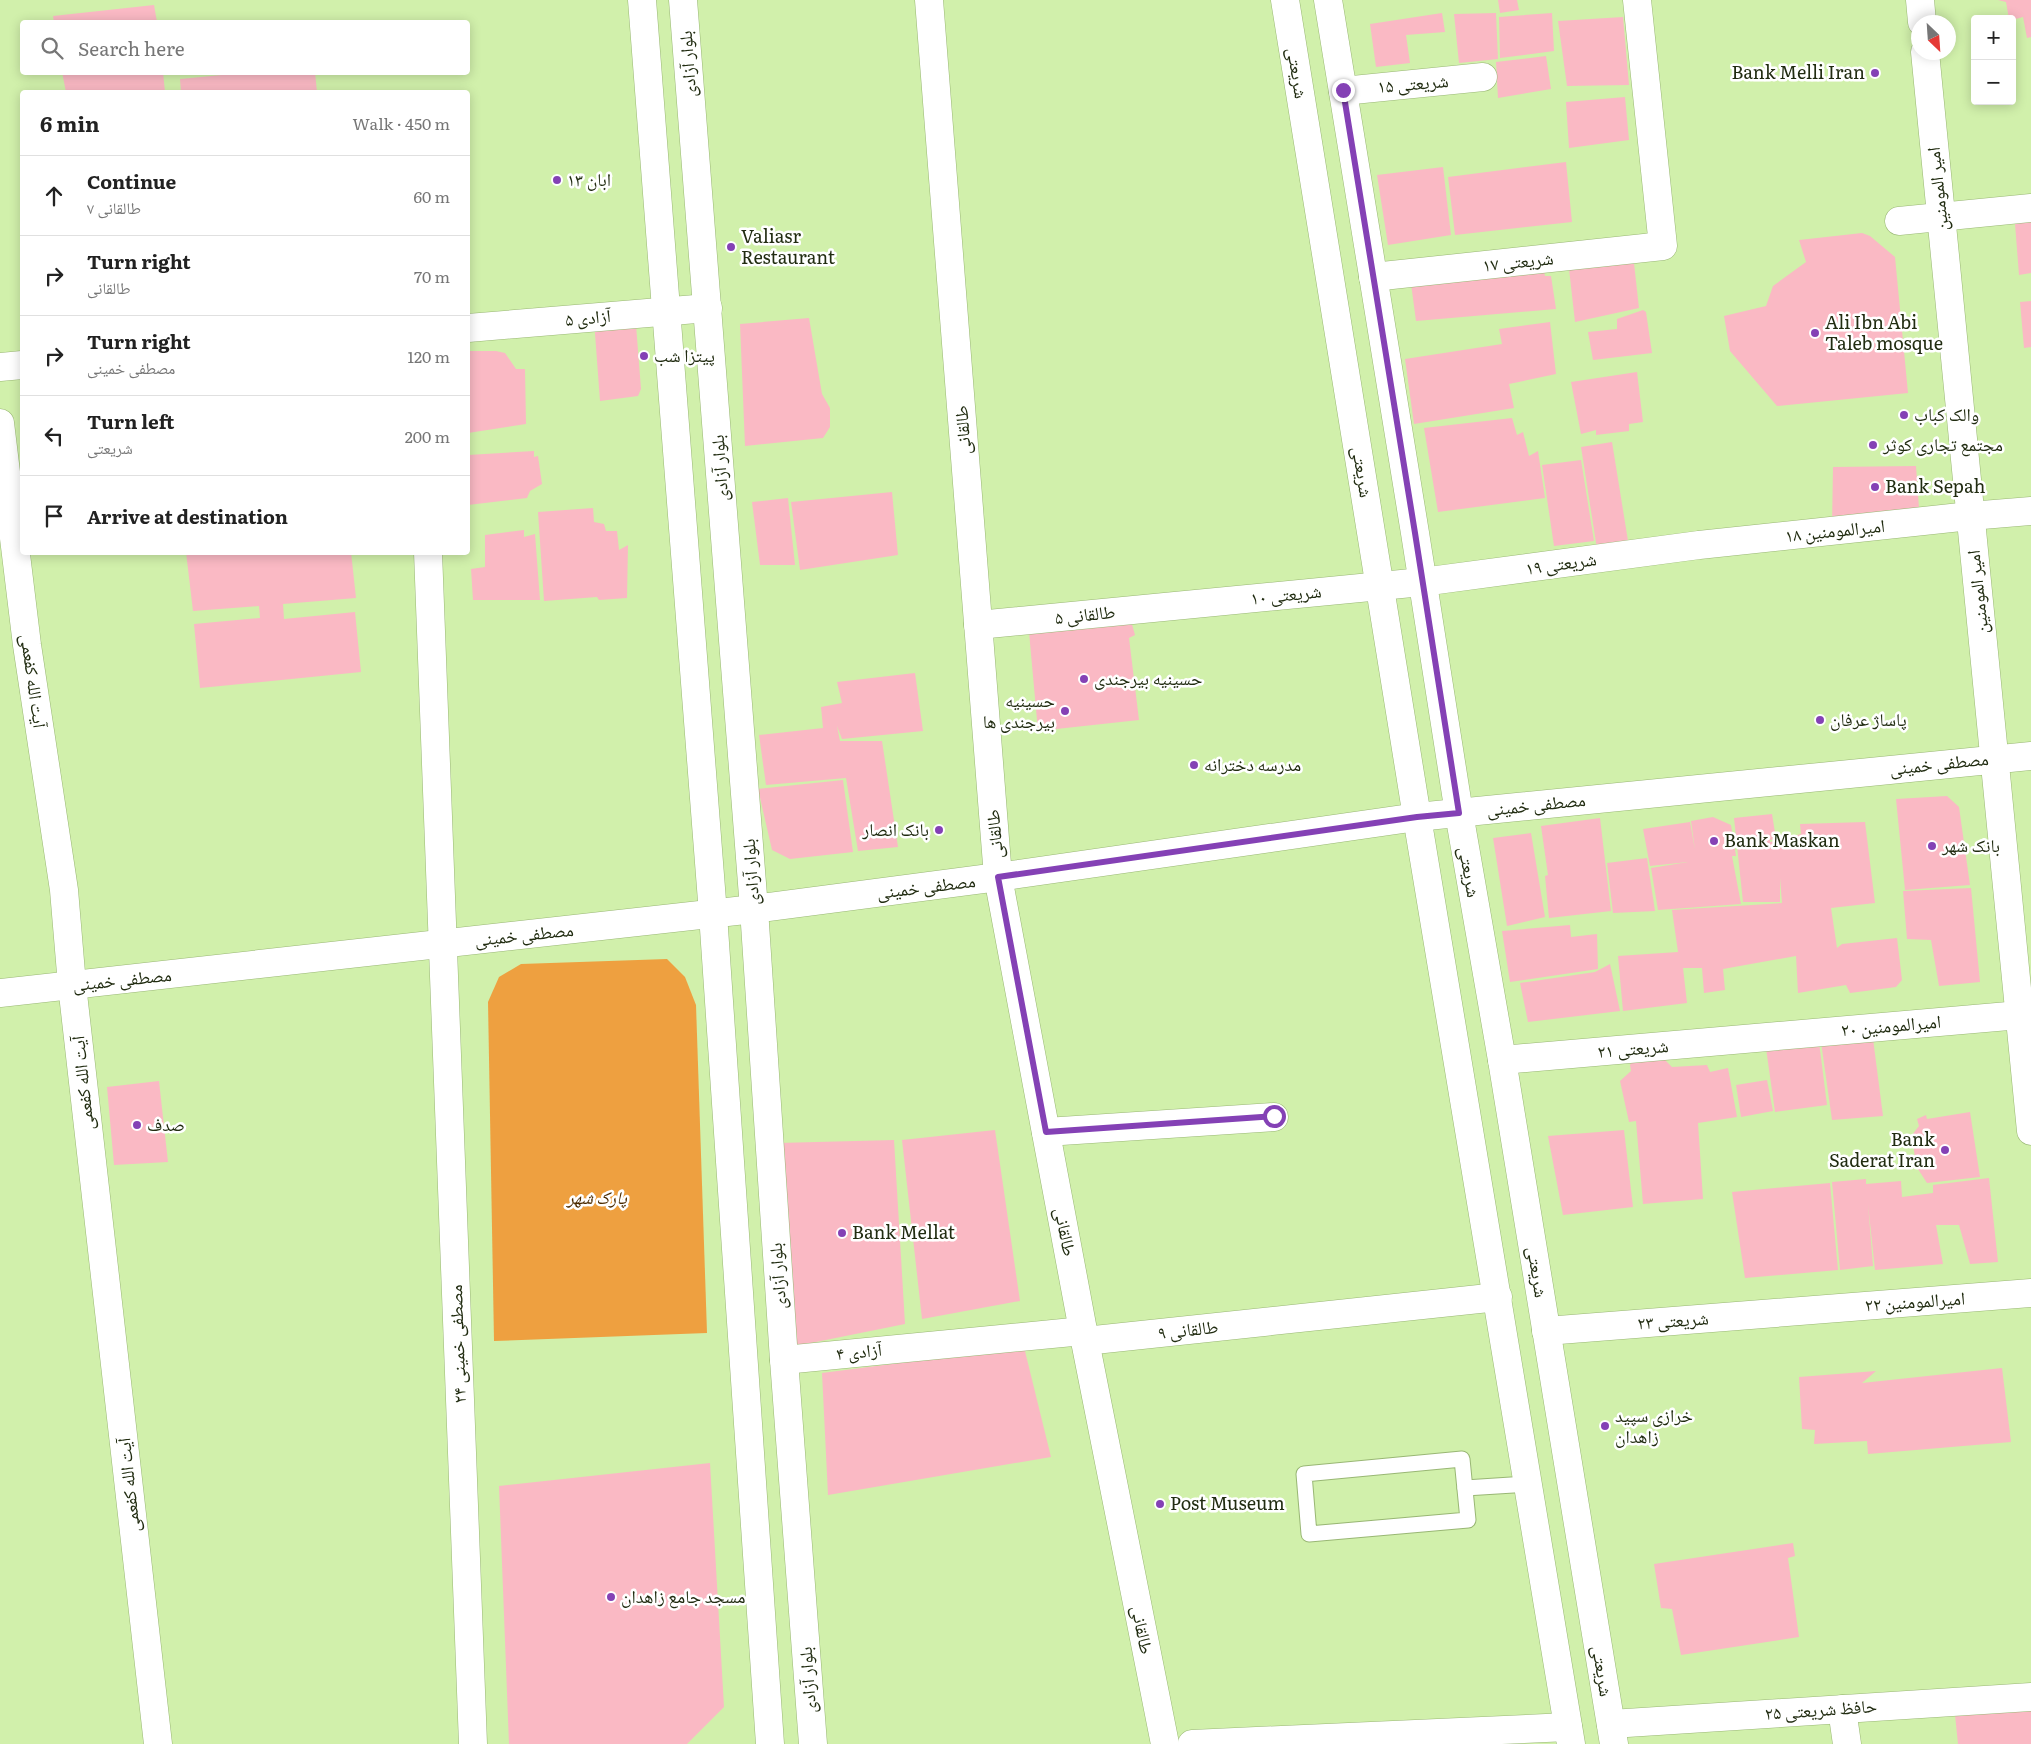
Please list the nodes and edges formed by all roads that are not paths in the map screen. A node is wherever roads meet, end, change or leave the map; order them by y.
1 (642, 0) edge
2 (683, 0) edge
3 (929, 0) edge
4 (1285, 0) edge
5 (1328, 0) edge
6 (1637, 0) edge
7 (1920, 0) edge
8 (1921, 15) edge
9 (1926, 60) edge
10 (1483, 77) dead end
11 (1343, 90) junction
12 (2031, 208) edge
13 (1941, 217) junction
14 (1899, 221) dead end
15 (1373, 277) junction
16 (708, 308) junction
17 (667, 311) junction
18 (470, 328) edge
19 (20, 365) edge
20 (0, 367) edge
21 (0, 422) edge
22 (2031, 511) edge
23 (1970, 516) junction
24 (1699, 545) joint
25 (428, 555) edge
26 (1422, 582) junction
27 (1380, 586) junction
28 (1192, 605) joint
29 (978, 625) junction
30 (2031, 756) edge
31 (1994, 758) junction
32 (1459, 813) junction
33 (1417, 817) junction
34 (998, 877) junction
35 (754, 909) junction
36 (713, 914) junction
37 (443, 944) junction
38 (72, 985) junction
39 (0, 993) edge
40 (2020, 1015) junction
41 (1763, 1037) joint
42 (1502, 1060) junction
43 (1274, 1116) dead end
44 (1046, 1132) junction
45 (2031, 1132) edge
46 (2031, 1293) edge
47 (1498, 1297) junction
48 (1799, 1311) joint
49 (1546, 1331) junction
50 (1084, 1336) junction
51 (933, 1345) joint
52 (784, 1360) junction
53 (1528, 1484) junction
54 (1465, 1488) junction
55 (2031, 1698) edge
56 (1842, 1709) junction
57 (1612, 1734) edge
58 (1570, 1735) edge
59 (158, 1744) edge
60 (473, 1744) edge
61 (770, 1744) edge
62 (813, 1744) edge
63 (1165, 1744) edge
64 (1192, 1744) edge
65 (1847, 1744) edge

1 - 17 main road
2 - 16 main road, بلوار آزادی
3 - 29 main road, طالقانی
4 - 27 main road, شریعتی
5 - 11 main road, شریعتی
6 - 15 main road, شریعتی ۱۷
7 - 8 main road
9 - 13 main road, امیر المومنین
10 - 11 main road, شریعتی ۱۵
11 - 15 main road, شریعتی
12 - 13 main road
13 - 14 main road
13 - 23 main road, امیر المومنین
15 - 26 main road, شریعتی
16 - 17 main road, آزادی ۵
16 - 35 main road, بلوار آزادی
17 - 18 main road, آزادی ۵
17 - 36 main road
19 - 20 main road
21 - 38 main road, آیت الله کفعمی
22 - 23 main road, امیرالمومنین ۱۸
23 - 24 main road, امیرالمومنین ۱۸
23 - 31 main road, امیر المومنین
24 - 26 main road, شریعتی ۱۹
25 - 37 main road, مصطفی خمینی ۲۴
26 - 27 main road, شریعتی ۱۹
26 - 32 main road, شریعتی
27 - 28 main road, شریعتی ۱۰
27 - 33 main road, شریعتی
28 - 29 main road, طالقانی ۵
29 - 34 main road, طالقانی
30 - 31 main road, مصطفی خمینی
31 - 32 main road, مصطفی خمینی
31 - 40 main road, امیر المومنین
32 - 33 main road, مصطفی خمینی
32 - 42 main road, شریعتی
33 - 34 main road, مصطفی خمینی
33 - 47 main road, شریعتی
34 - 35 main road, مصطفی خمینی
34 - 44 main road, طالقانی
35 - 36 main road, مصطفی خمینی
35 - 52 main road, بلوار آزادی
36 - 37 main road, مصطفی خمینی
36 - 61 main road
37 - 38 main road, مصطفی خمینی
37 - 60 main road, مصطفی خمینی ۲۴
38 - 39 main road, مصطفی خمینی
38 - 59 main road, آیت الله کفعمی
40 - 41 main road, امیرالمومنین ۲۰
40 - 45 main road, امیر المومنین
41 - 42 main road, شریعتی ۲۱
42 - 49 main road, شریعتی
43 - 44 main road
44 - 50 main road, طالقانی
46 - 48 main road, امیرالمومنین ۲۲
47 - 50 main road, طالقانی ۹
47 - 53 main road, شریعتی
48 - 49 main road, شریعتی ۲۳
49 - 57 main road, شریعتی
50 - 51 main road, طالقانی ۹
50 - 63 main road, طالقانی
51 - 52 main road, آزادی ۴
52 - 62 main road, بلوار آزادی
53 - 54 lane
53 - 58 main road, شریعتی
54 - 54 lane
55 - 56 main road, حافظ شریعتی ۲۵
56 - 57 main road, حافظ شریعتی ۲۵
56 - 65 main road
58 - 64 main road

